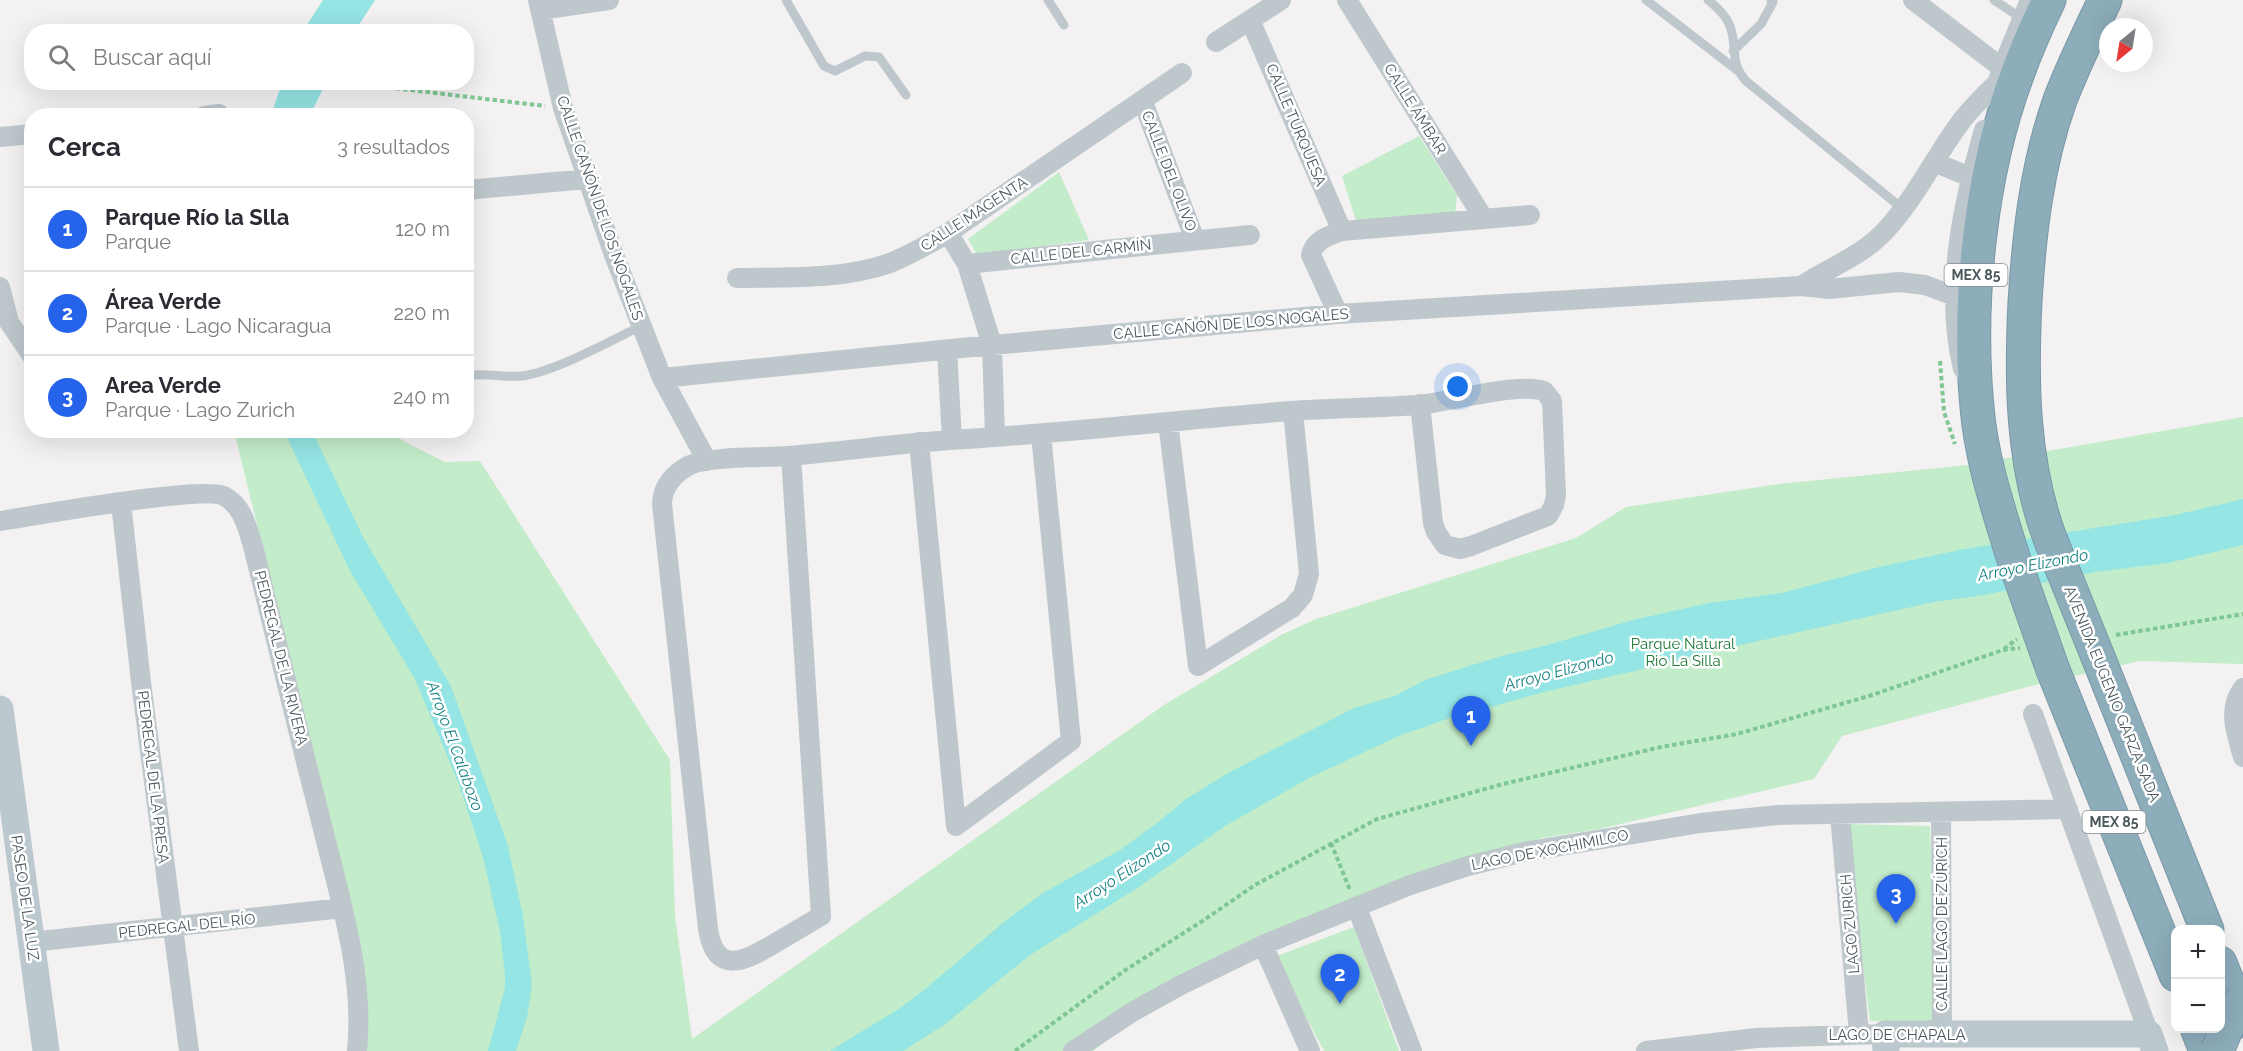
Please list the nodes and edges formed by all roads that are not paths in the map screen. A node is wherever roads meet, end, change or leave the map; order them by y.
1 (609, 0) edge
2 (786, 0) edge
3 (1048, 0) edge
4 (1281, 0) edge
5 (1347, 0) edge
6 (1646, 0) edge
7 (1708, 0) edge
8 (1771, 0) edge
9 (1913, 0) edge
10 (1994, 0) edge
11 (2030, 0) edge
12 (2049, 0) edge
13 (2105, 0) edge
14 (539, 5) edge
15 (2021, 18) junction
16 (1250, 20) junction
17 (1064, 25) dead end
18 (1216, 42) dead end
19 (1733, 51) junction
20 (1738, 71) junction
21 (1182, 73) dead end
22 (2000, 75) junction
23 (906, 95) dead end
24 (1143, 102) junction
25 (24, 135) edge
26 (0, 137) edge
27 (1934, 162) junction
28 (1970, 177) junction
29 (587, 179) junction
30 (474, 189) edge
31 (1903, 209) junction
32 (1530, 215) dead end
33 (1484, 219) junction
34 (1341, 231) junction
35 (948, 233) junction
36 (1250, 235) dead end
37 (1195, 240) junction
38 (967, 264) junction
39 (737, 278) dead end
40 (1801, 286) junction
41 (0, 287) edge
42 (1954, 296) junction
43 (1338, 314) junction
44 (641, 326) junction
45 (24, 344) edge
46 (992, 345) junction
47 (947, 350) junction
48 (474, 375) edge
49 (662, 378) junction
50 (1420, 404) junction
51 (1977, 408) junction
52 (1293, 411) junction
53 (1168, 422) junction
54 (1041, 434) junction
55 (994, 437) junction
56 (952, 440) junction
57 (919, 442) junction
58 (791, 456) junction
59 (707, 461) junction
60 (122, 503) junction
61 (0, 521) edge
62 (2243, 688) edge
63 (0, 709) edge
64 (2032, 714) dead end
65 (2243, 756) edge
66 (2068, 809) junction
67 (1941, 812) junction
68 (1840, 814) junction
69 (342, 908) junction
70 (1357, 908) junction
71 (2205, 925) edge
72 (174, 928) junction
73 (32, 942) junction
74 (1263, 945) junction
75 (2171, 965) edge
76 (2225, 976) edge
77 (2243, 998) edge
78 (2243, 1021) edge
79 (2199, 1033) edge
80 (1942, 1035) junction
81 (1891, 1041) edge
82 (2152, 1042) edge
83 (46, 1051) edge
84 (189, 1051) edge
85 (357, 1051) edge
86 (1073, 1051) edge
87 (1310, 1051) edge
88 (1412, 1051) edge
89 (1646, 1051) edge
90 (2206, 1051) edge
91 (2217, 1051) edge

1 - 14 street
2 - 23 lane
3 - 17 lane
4 - 16 street
5 - 33 street, CALLE ÁMBAR
6 - 20 lane
7 - 19 lane
8 - 19 lane
9 - 22 street
10 - 15 lane
11 - 15 street
12 - 51 highway, MEX 85
13 - 71 highway, AVENIDA EUGENIO GARZA SADA / MEX 85, bridge
14 - 29 street, CALLE CAÑÓN DE LOS NOGALES
15 - 22 street
16 - 18 street
16 - 34 street, CALLE TURQUESA
19 - 20 lane
20 - 31 lane
21 - 24 street, CALLE MAGENTA
22 - 27 street, CALLE CAÑÓN DE LOS NOGALES
22 - 28 street
24 - 35 street, CALLE MAGENTA
24 - 37 street, CALLE DEL OLIVO
25 - 26 street
27 - 28 street
27 - 31 street, CALLE CAÑÓN DE LOS NOGALES
28 - 42 street
29 - 30 street
29 - 44 street, CALLE CAÑÓN DE LOS NOGALES
31 - 40 street, CALLE CAÑÓN DE LOS NOGALES
32 - 33 street
33 - 34 street
34 - 43 street
35 - 38 street
35 - 39 street, CALLE MAGENTA
36 - 37 street, CALLE DEL CARMÍN
37 - 38 street, CALLE DEL CARMÍN
38 - 46 street
40 - 42 street, CALLE CAÑÓN DE LOS NOGALES
40 - 43 street, CALLE CAÑÓN DE LOS NOGALES
41 - 45 street
42 - 51 street
43 - 46 street, CALLE CAÑÓN DE LOS NOGALES
44 - 48 lane
44 - 49 street, CALLE CAÑÓN DE LOS NOGALES
46 - 47 street, CALLE CAÑÓN DE LOS NOGALES
46 - 55 street
47 - 49 street, CALLE CAÑÓN DE LOS NOGALES
47 - 56 street
49 - 59 street, CALLE CAÑÓN DE LOS NOGALES
50 - 50 street
50 - 52 street
51 - 75 highway, MEX 85, bridge
52 - 53 street
52 - 53 street
53 - 54 street
54 - 55 street
54 - 57 street
55 - 56 street
56 - 57 street
57 - 58 street
58 - 59 street
58 - 59 street
60 - 61 street, PEDREGAL DE LA RIVERA
60 - 69 street, PEDREGAL DE LA RIVERA
60 - 72 street, PEDREGAL DE LA PRESA
62 - 65 street
63 - 73 street, PASEO DE LA LUZ
64 - 66 street
66 - 67 street, LAGO DE XOCHIMILCO
66 - 82 street
67 - 68 street, LAGO DE XOCHIMILCO
67 - 80 street, CALLE LAGO DE ZÚRICH
68 - 70 street, LAGO DE XOCHIMILCO
68 - 81 street, LAGO ZURICH
69 - 72 street, PEDREGAL DEL RÍO
69 - 85 street, PEDREGAL DE LA RIVERA
70 - 74 street, LAGO DE XOCHIMILCO
70 - 88 street
72 - 73 street, PEDREGAL DEL RÍO
72 - 84 street, PEDREGAL DE LA PRESA
73 - 83 street, PASEO DE LA LUZ
74 - 86 street, LAGO DE XOCHIMILCO
74 - 87 street
76 - 78 highway
77 - 91 highway, bridge
79 - 90 highway
80 - 81 street, LAGO DE CHAPALA
80 - 82 street, LAGO DE CHAPALA
81 - 89 street, LAGO DE CHAPALA

